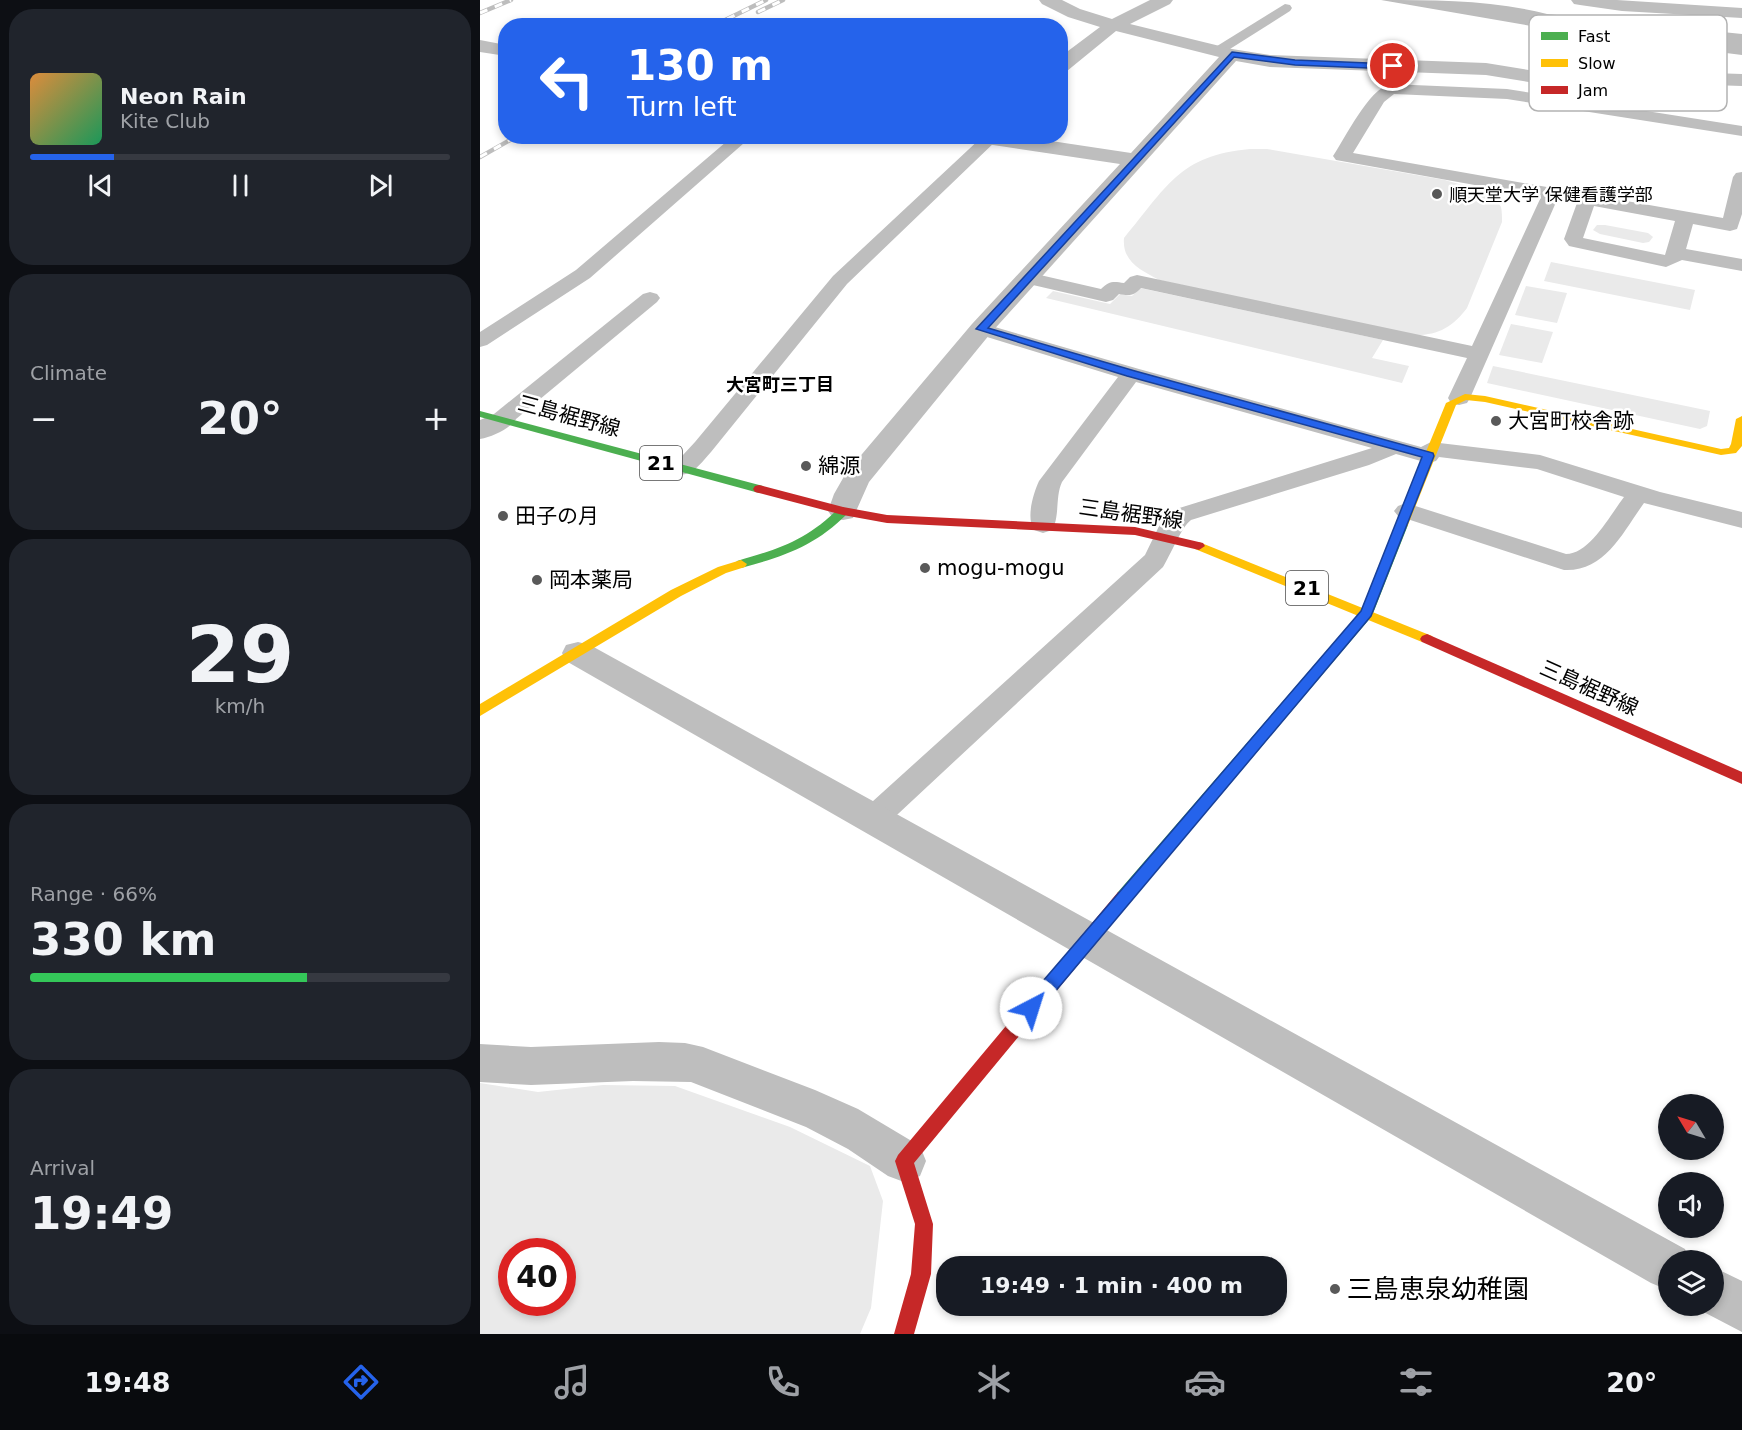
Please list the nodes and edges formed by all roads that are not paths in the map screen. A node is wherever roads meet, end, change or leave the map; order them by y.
1 (1048, 0) edge
2 (1164, 0) edge
3 (1580, 0) edge
4 (1285, 8) dead end
5 (1742, 13) edge
6 (1113, 25) junction
7 (480, 46) edge
8 (498, 49) edge
9 (1225, 53) junction
10 (1068, 61) edge
11 (1529, 76) edge
12 (1727, 80) edge
13 (1742, 80) edge
14 (1529, 97) edge
15 (1615, 111) edge
16 (1742, 131) edge
17 (735, 144) edge
18 (978, 144) edge
19 (1031, 144) edge
20 (1135, 160) junction
21 (1742, 177) edge
22 (1551, 194) junction
23 (1587, 200) junction
24 (1685, 218) junction
25 (1676, 253) junction
26 (1742, 265) edge
27 (1027, 278) junction
28 (651, 298) dead end
29 (981, 329) junction
30 (480, 341) edge
31 (1479, 354) junction
32 (1131, 374) junction
33 (1459, 398) junction
34 (1742, 419) edge
35 (487, 421) edge
36 (1394, 447) junction
37 (1430, 452) junction
38 (682, 469) junction
39 (1639, 493) junction
40 (843, 511) junction
41 (1406, 511) junction
42 (1742, 520) edge
43 (1043, 525) junction
44 (1166, 537) junction
45 (1366, 613) junction
46 (578, 653) junction
47 (480, 711) edge
48 (1742, 778) edge
49 (873, 819) junction
50 (1088, 939) junction
51 (480, 1063) edge
52 (904, 1161) junction
53 (1658, 1260) edge
54 (1724, 1297) edge
55 (1742, 1308) edge
56 (904, 1334) edge

1 - 6 street
2 - 6 street
3 - 5 street
4 - 9 lane
6 - 9 street
6 - 10 street
7 - 8 street
9 - 11 street
9 - 20 street
12 - 13 street
14 - 22 lane
15 - 16 lane
17 - 30 lane
18 - 38 lane
19 - 20 street
20 - 27 street
21 - 24 lane
22 - 23 lane
22 - 31 lane
23 - 24 lane
23 - 25 lane
24 - 25 lane
25 - 26 lane
27 - 29 street
27 - 31 lane
28 - 35 lane
29 - 32 lane
29 - 40 street
31 - 33 lane
32 - 36 lane
32 - 43 lane
33 - 34 street
33 - 37 street
35 - 38 street, 三島裾野線 / 21
36 - 37 lane
36 - 44 lane
37 - 39 lane
37 - 41 street
38 - 40 street, 三島裾野線 / 21
39 - 41 lane
39 - 42 lane
40 - 43 street, 三島裾野線 / 21
40 - 46 street
41 - 45 street
43 - 44 street, 三島裾野線 / 21
44 - 45 street, 三島裾野線 / 21
44 - 49 lane
45 - 48 street, 三島裾野線 / 21
45 - 50 street
46 - 47 street
46 - 49 street
49 - 50 street
50 - 52 street
50 - 53 street
51 - 52 street
52 - 56 street
54 - 55 street

